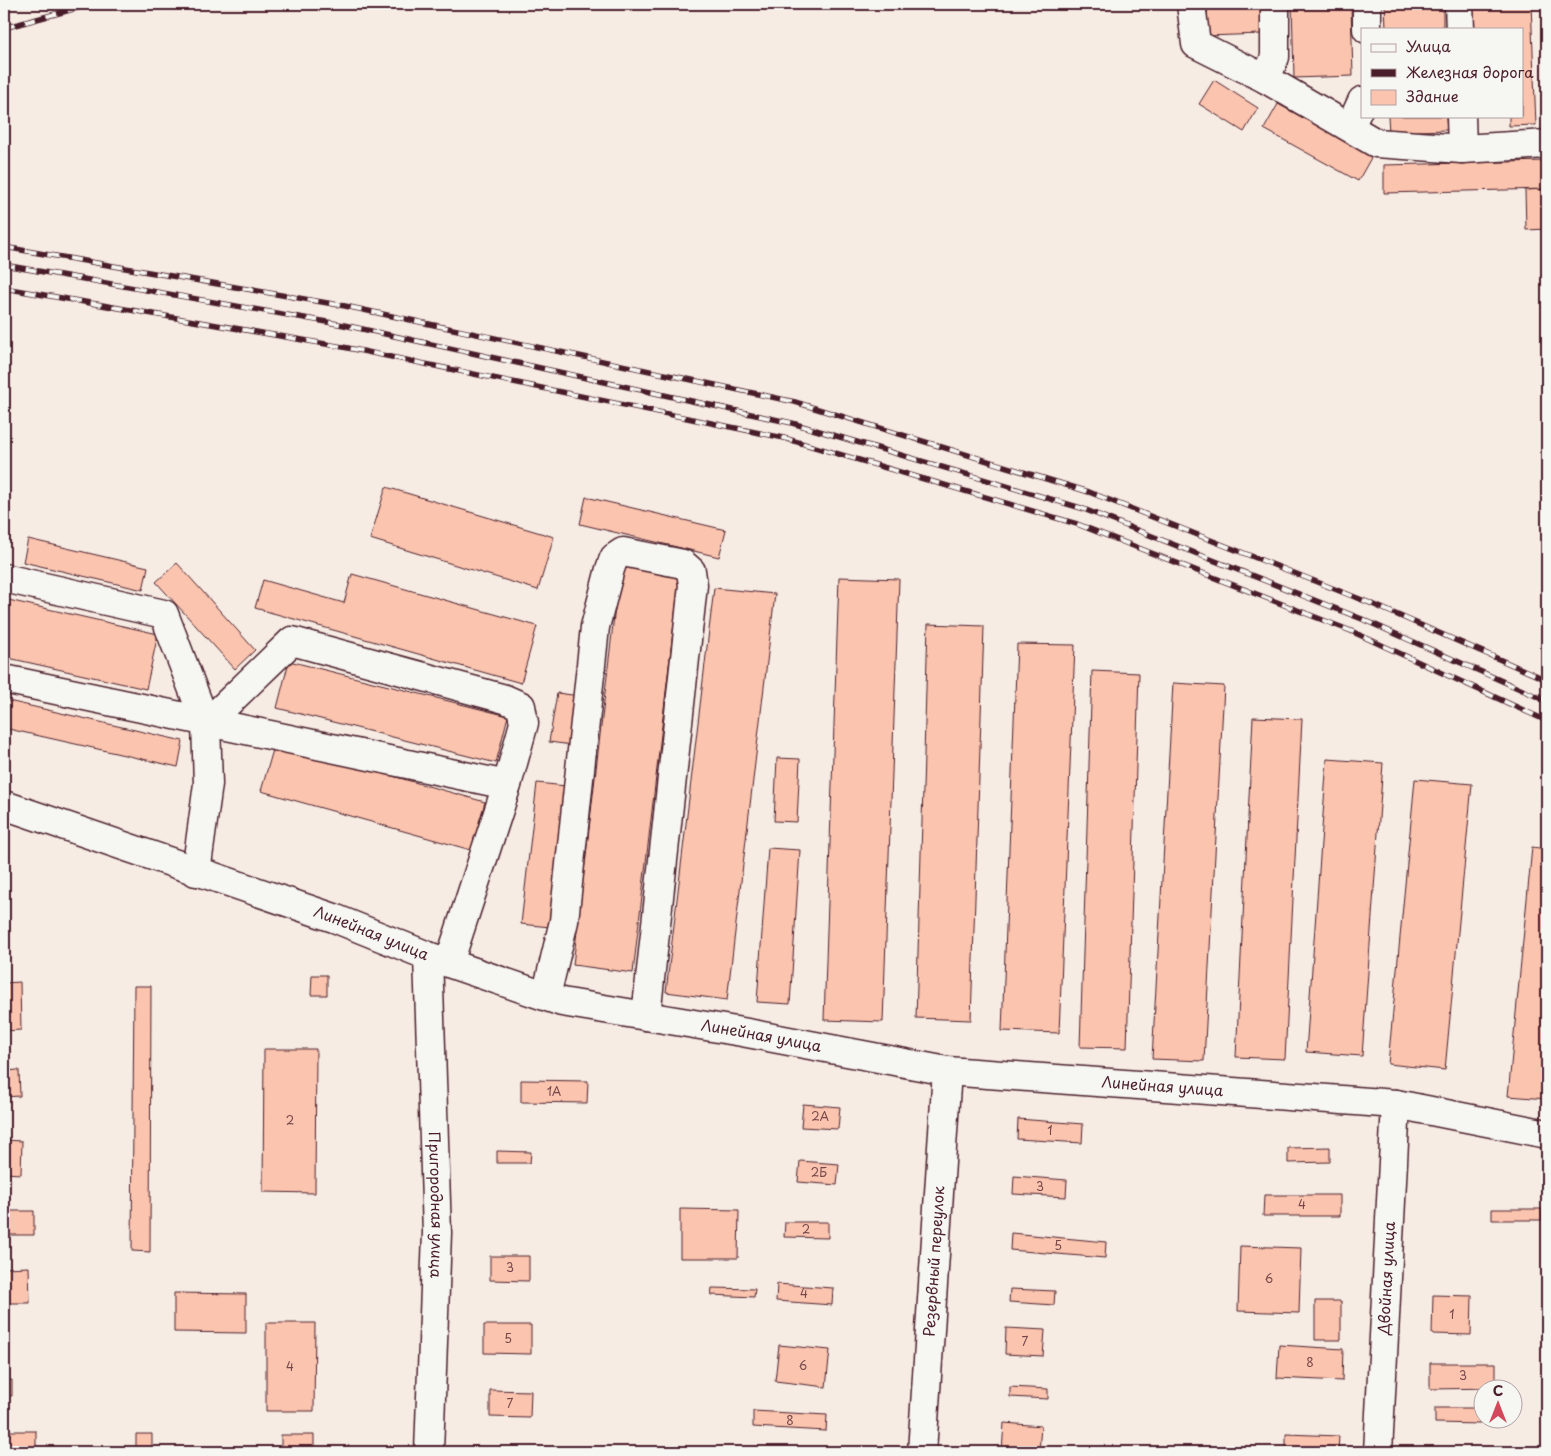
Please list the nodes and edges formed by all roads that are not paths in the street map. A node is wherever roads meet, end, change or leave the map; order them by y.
1 (1191, 4) edge
2 (1275, 4) edge
3 (1367, 4) edge
4 (1459, 4) edge
5 (1367, 28) edge
6 (1460, 28) edge
7 (1266, 78) junction
8 (1361, 103) edge
9 (1461, 118) edge
10 (1350, 127) junction
11 (1547, 144) edge
12 (1462, 149) junction
13 (4, 578) edge
14 (4, 679) edge
15 (206, 724) junction
16 (507, 785) junction
17 (4, 805) edge
18 (196, 872) junction
19 (439, 960) junction
20 (546, 996) junction
21 (646, 1016) junction
22 (947, 1071) junction
23 (1396, 1104) junction
24 (1547, 1134) edge
25 (429, 1452) edge
26 (922, 1452) edge
27 (1378, 1452) edge

1 - 7 street
2 - 7 street
3 - 5 street
4 - 6 street
7 - 10 street
8 - 10 street
9 - 12 street
10 - 12 street
11 - 12 street
13 - 15 street
14 - 15 street
15 - 16 street
15 - 16 street, Пригородная улица
15 - 18 street
16 - 19 street, Пригородная улица
17 - 18 street, Линейная улица
18 - 19 street, Линейная улица
19 - 20 street, Линейная улица
19 - 25 street, Пригородная улица
20 - 21 street, Линейная улица
20 - 21 street
21 - 22 street, Линейная улица
22 - 23 street, Линейная улица
22 - 26 street, Резервный переулок
23 - 24 street, Линейная улица
23 - 27 street, Двойная улица

